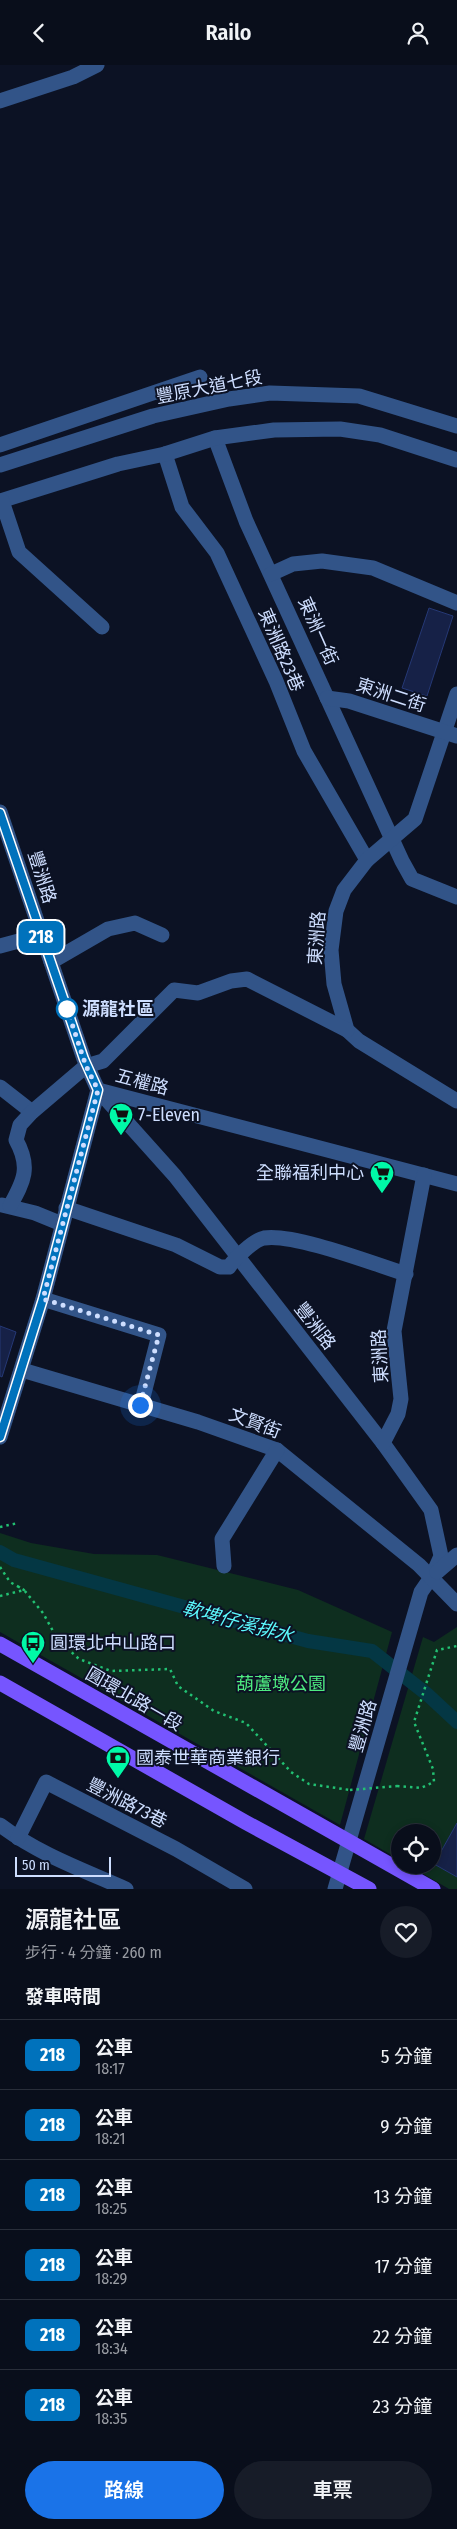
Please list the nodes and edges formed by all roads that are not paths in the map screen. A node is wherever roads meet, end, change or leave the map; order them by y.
1 (96, 65) edge
2 (0, 101) edge
3 (200, 377) dead end
4 (457, 426) edge
5 (50, 428) junction
6 (215, 439) junction
7 (0, 445) edge
8 (54, 448) junction
9 (165, 454) junction
10 (457, 460) edge
11 (0, 465) edge
12 (1, 501) edge
13 (271, 575) junction
14 (457, 603) edge
15 (102, 627) dead end
16 (457, 694) edge
17 (327, 697) junction
18 (450, 734) edge
19 (0, 812) edge
20 (3, 829) edge
21 (391, 838) junction
22 (367, 860) junction
23 (457, 897) edge
24 (41, 935) junction
25 (162, 935) dead end
26 (0, 946) edge
27 (51, 962) junction
28 (347, 1030) junction
29 (86, 1066) junction
30 (0, 1087) edge
31 (98, 1090) junction
32 (457, 1101) edge
33 (32, 1112) junction
34 (424, 1175) junction
35 (457, 1184) edge
36 (5, 1205) edge
37 (66, 1208) junction
38 (62, 1224) junction
39 (237, 1256) junction
40 (406, 1274) junction
41 (43, 1299) junction
42 (22, 1370) junction
43 (140, 1405) junction
44 (0, 1437) edge
45 (383, 1443) junction
46 (277, 1450) junction
47 (457, 1555) edge
48 (224, 1566) dead end
49 (432, 1577) junction
50 (457, 1604) edge
51 (0, 1644) edge
52 (0, 1683) edge
53 (0, 1825) edge
54 (18, 1838) junction
55 (348, 1843) junction
56 (340, 1873) junction
57 (126, 1889) edge
58 (245, 1889) edge
59 (335, 1889) edge
60 (369, 1889) edge
61 (433, 1889) edge

1 - 2 street
3 - 5 street
4 - 8 street, 豐原大道七段
5 - 7 street
5 - 8 street
6 - 9 street
6 - 10 street
6 - 13 street, 東洲一街
8 - 11 street, 豐原大道七段
9 - 12 street
9 - 22 street, 東洲路23巷
12 - 15 street
13 - 14 street
13 - 17 street, 東洲一街
16 - 18 street, 東洲路
17 - 18 street, 東洲二街
17 - 21 street, 東洲一街
18 - 21 street, 東洲路
19 - 20 street, 豐洲路
20 - 24 street, 豐洲路
21 - 22 street, 東洲路
21 - 23 street, 東洲一街
22 - 28 street, 東洲路
24 - 26 street
24 - 27 street, 豐洲路
25 - 27 street
27 - 29 street, 豐洲路
28 - 29 street
28 - 32 street
29 - 31 street, 豐洲路
29 - 33 street
30 - 33 street
31 - 34 street, 五權路
31 - 37 street, 五權路
31 - 39 street, 豐洲路
33 - 36 street
34 - 35 street, 五權路
34 - 40 street, 東洲路
36 - 38 street
37 - 38 street, 五權路
37 - 39 street
38 - 41 street, 五權路
39 - 40 street
39 - 45 street, 豐洲路
40 - 45 street, 東洲路
41 - 42 street, 五權路
41 - 43 street
42 - 43 street, 文賢街
42 - 44 street, 五權路
43 - 46 street, 文賢街
45 - 49 street, 豐洲路
46 - 48 street
46 - 49 street, 文賢街
47 - 49 street
49 - 50 street, 文賢街
49 - 55 street, 豐洲路
51 - 55 main road, 圓環北路一段
52 - 56 main road
53 - 54 street
54 - 57 street
54 - 58 street, 豐洲路73巷
55 - 56 street, 豐洲路
55 - 61 main road, 圓環北路一段
56 - 59 street, 豐洲路
56 - 60 main road

